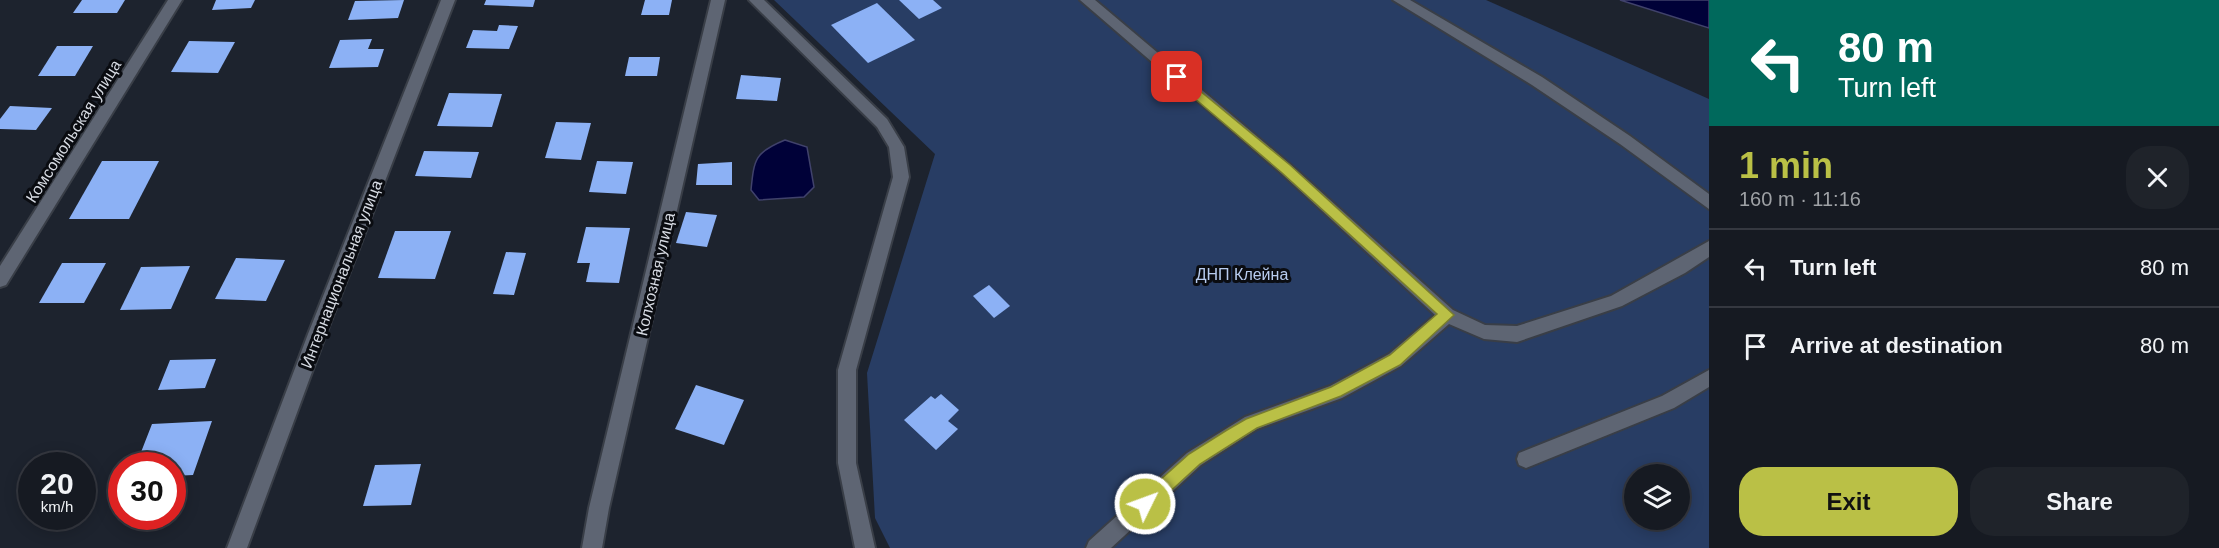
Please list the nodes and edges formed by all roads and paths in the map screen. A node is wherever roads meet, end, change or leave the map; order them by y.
1 (175, 0) edge
2 (447, 0) edge
3 (718, 0) edge
4 (756, 0) edge
5 (1087, 0) edge
6 (1400, 0) edge
7 (1709, 203) edge
8 (1709, 248) edge
9 (0, 280) edge
10 (1447, 315) junction
11 (1709, 378) edge
12 (1526, 459) dead end
13 (237, 548) edge
14 (592, 548) edge
15 (865, 548) edge
16 (1096, 548) edge

1 - 9 street, Комсомольская улица
2 - 13 street, Интернациональная улица
3 - 14 street, Колхозная улица
4 - 15 street
5 - 10 street
6 - 7 street
8 - 10 street
10 - 16 street
11 - 12 street

